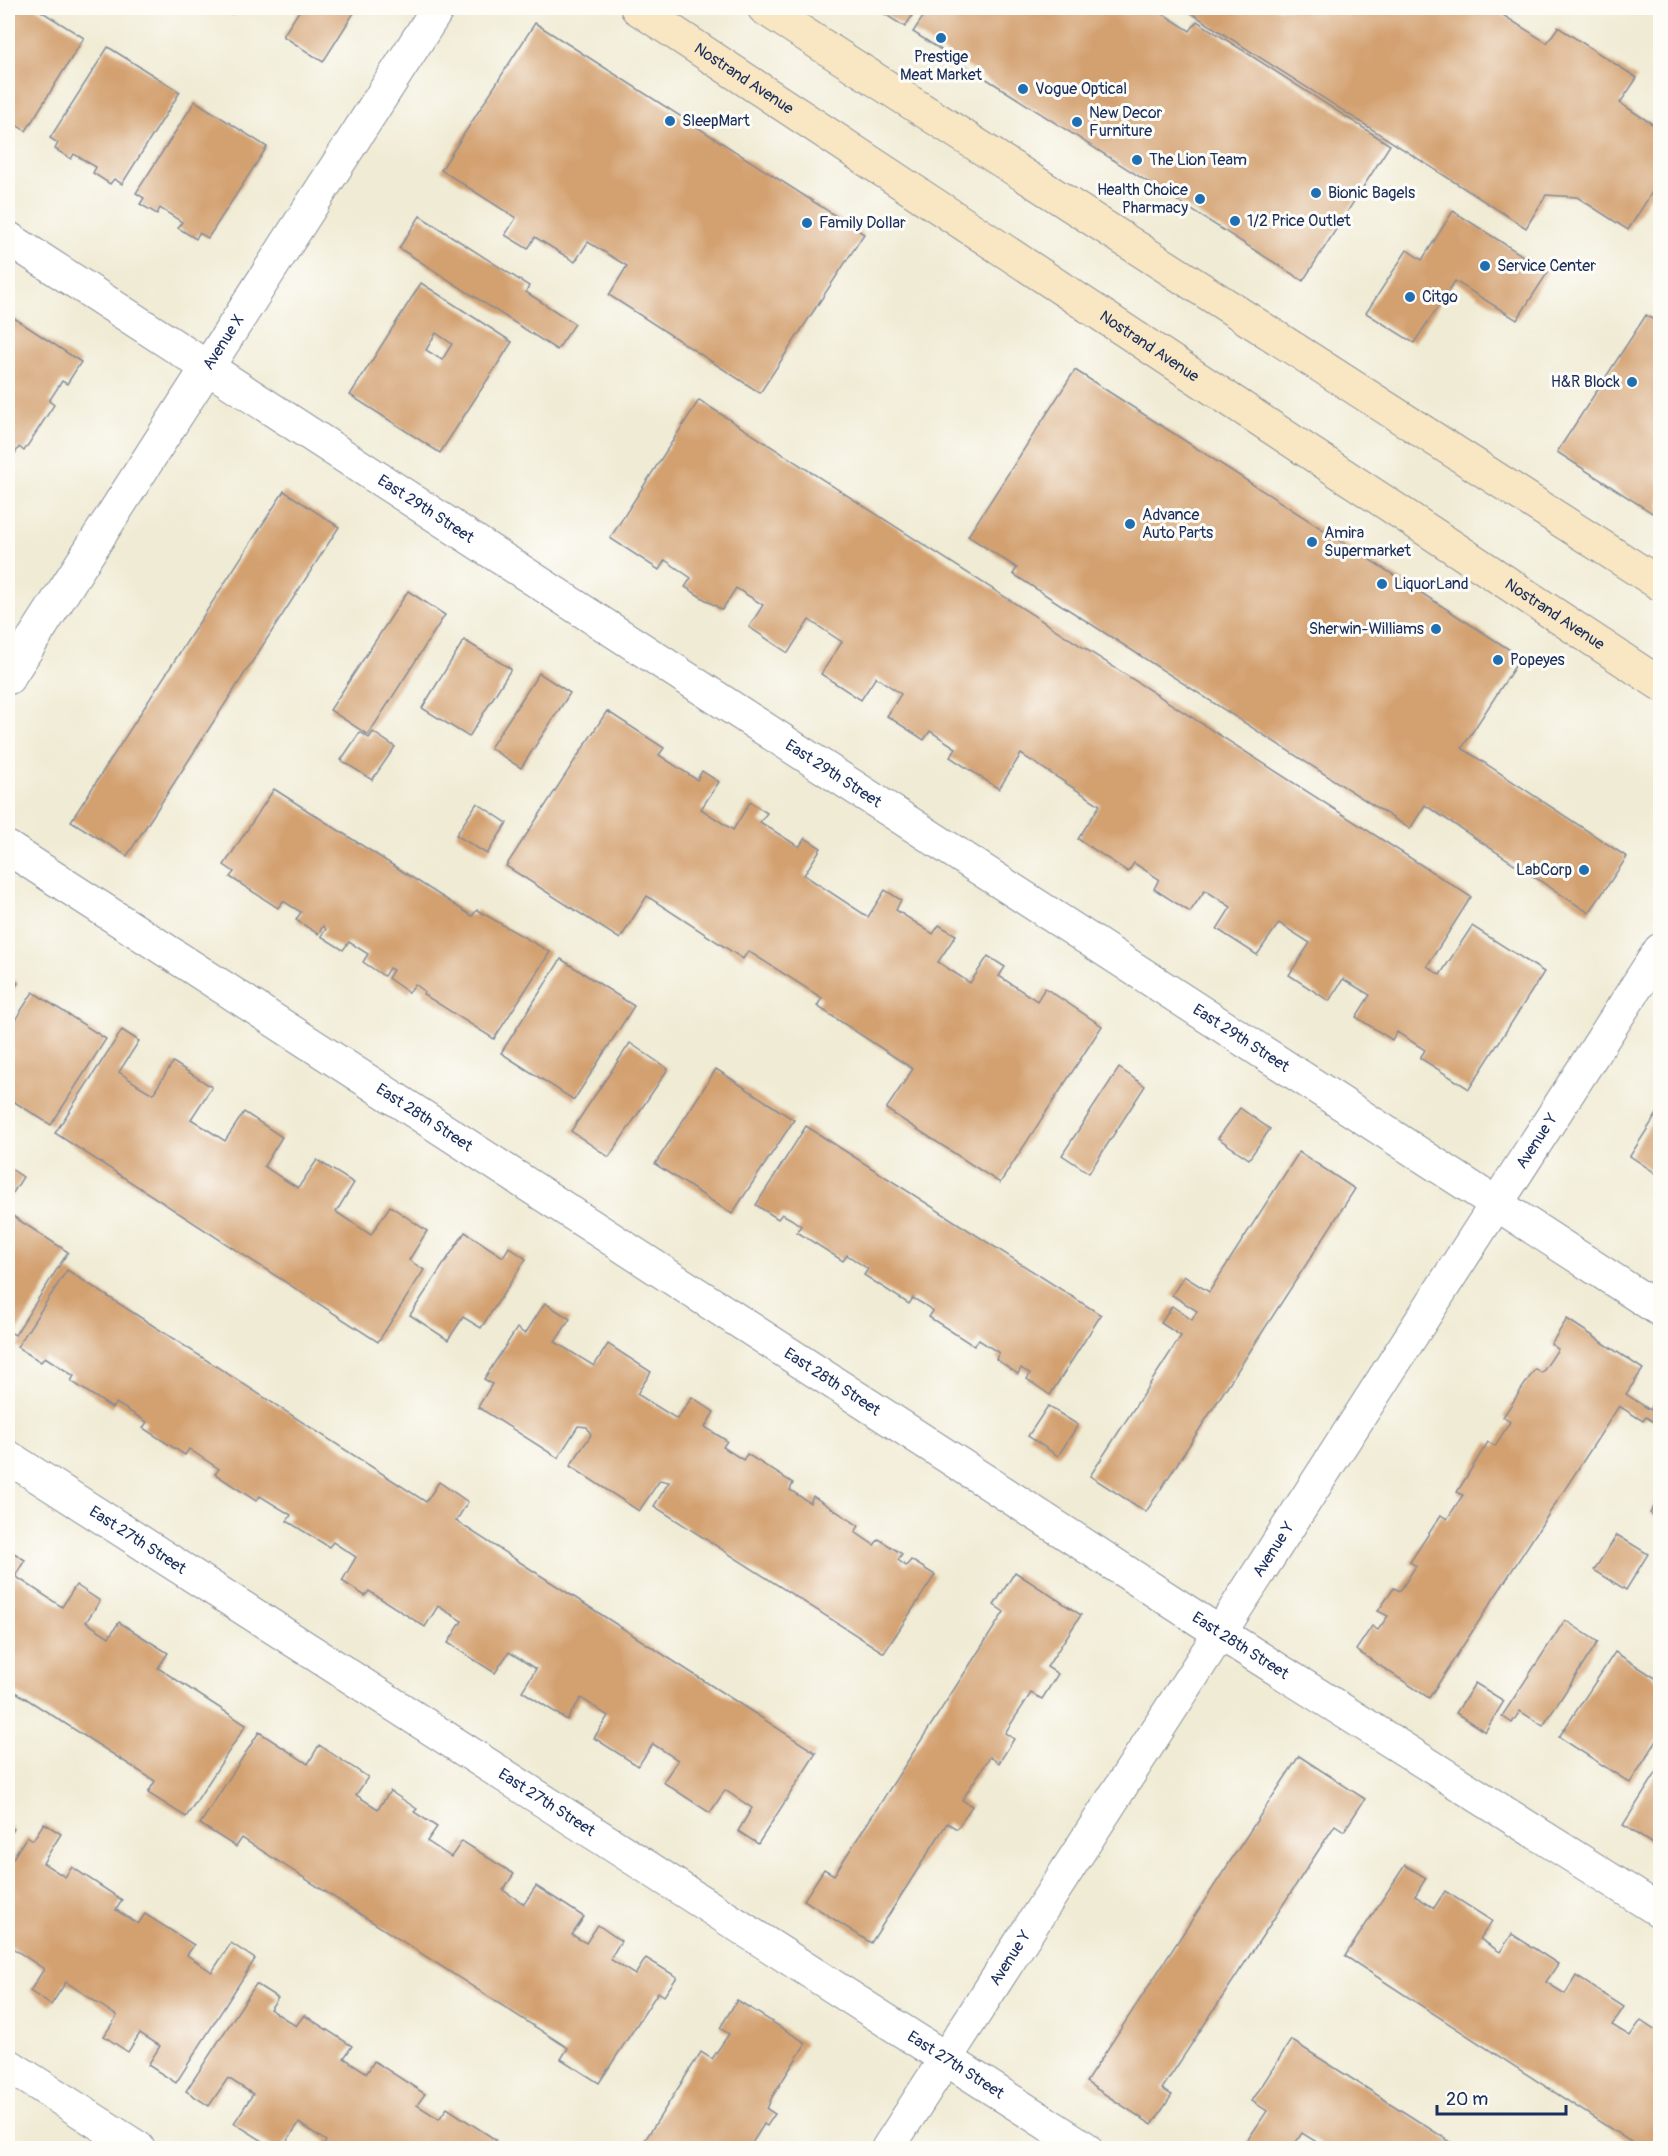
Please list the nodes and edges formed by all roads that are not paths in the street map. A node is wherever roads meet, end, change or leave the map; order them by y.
1 (438, 8) edge
2 (636, 8) edge
3 (764, 8) edge
4 (8, 238) edge
5 (208, 368) junction
6 (1660, 584) edge
7 (8, 678) edge
8 (1660, 684) edge
9 (8, 848) edge
10 (1660, 950) edge
11 (1496, 1204) junction
12 (1660, 1310) edge
13 (8, 1457) edge
14 (1220, 1633) junction
15 (1660, 1911) edge
16 (946, 2059) junction
17 (8, 2065) edge
18 (138, 2148) edge
19 (888, 2148) edge
20 (1085, 2148) edge

1 - 5 street, Avenue X
2 - 8 main road, Nostrand Avenue
3 - 6 main road
4 - 5 street, East 29th Street
5 - 7 street, Avenue X
5 - 11 street, East 29th Street
9 - 14 street, East 28th Street
10 - 11 street, Avenue Y
11 - 12 street, East 29th Street
11 - 14 street, Avenue Y
13 - 16 street, East 27th Street
14 - 15 street, East 28th Street
14 - 16 street, Avenue Y
16 - 19 street, Avenue Y
16 - 20 street, East 27th Street
17 - 18 street

